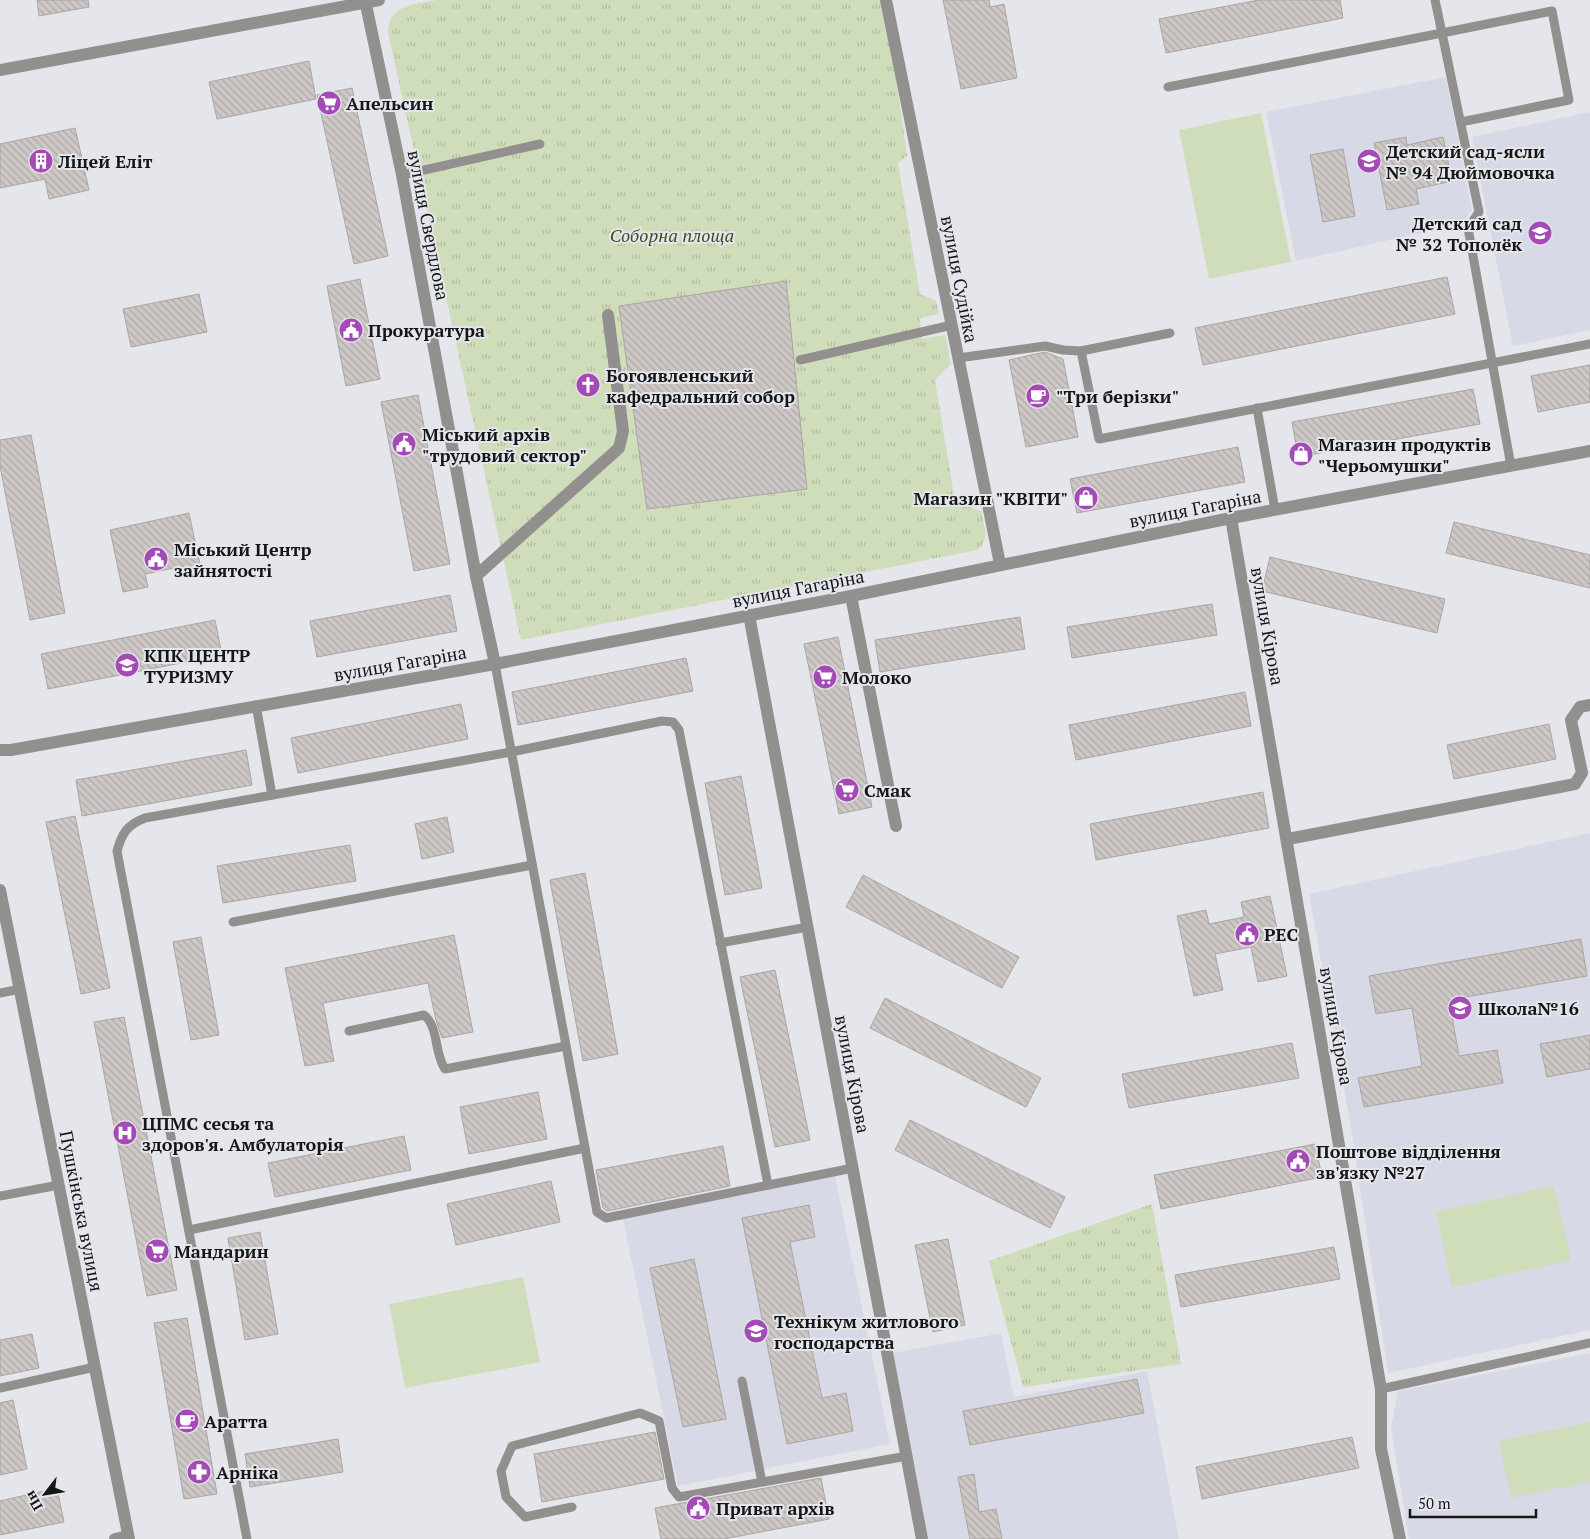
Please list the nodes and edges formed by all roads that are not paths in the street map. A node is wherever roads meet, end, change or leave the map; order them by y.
1 (379, 0) edge
2 (886, 0) edge
3 (1435, 0) edge
4 (366, 1) edge
5 (1442, 33) junction
6 (0, 70) edge
7 (1168, 87) dead end
8 (1461, 122) junction
9 (540, 144) dead end
10 (402, 175) junction
11 (608, 316) dead end
12 (952, 325) junction
13 (1170, 333) dead end
14 (1590, 344) edge
15 (1081, 351) junction
16 (958, 358) junction
17 (800, 360) dead end
18 (1493, 364) junction
19 (1257, 408) junction
20 (1590, 451) edge
21 (1512, 466) junction
22 (1276, 510) junction
23 (1232, 518) junction
24 (1000, 564) junction
25 (476, 576) junction
26 (851, 596) junction
27 (749, 615) junction
28 (495, 664) junction
29 (1590, 705) edge
30 (256, 706) junction
31 (4, 752) edge
32 (511, 752) junction
33 (272, 795) junction
34 (896, 826) dead end
35 (1288, 840) junction
36 (532, 865) junction
37 (0, 890) edge
38 (233, 922) dead end
39 (808, 927) junction
40 (720, 943) junction
41 (20, 989) junction
42 (0, 993) edge
43 (349, 1031) dead end
44 (566, 1046) junction
45 (585, 1148) junction
46 (853, 1168) junction
47 (59, 1185) junction
48 (768, 1186) junction
49 (0, 1196) edge
50 (189, 1230) junction
51 (1590, 1343) edge
52 (95, 1367) junction
53 (742, 1381) dead end
54 (0, 1388) edge
55 (1381, 1389) junction
56 (907, 1456) junction
57 (762, 1482) junction
58 (572, 1507) dead end
59 (129, 1538) edge
60 (115, 1539) edge
61 (247, 1539) edge
62 (922, 1539) edge
63 (1400, 1539) edge

1 - 4 street
2 - 12 street, вулиця Судійка
3 - 5 lane
4 - 6 street
4 - 10 street, вулиця Свердлова
5 - 7 lane
5 - 8 lane
5 - 8 lane
8 - 18 lane
9 - 10 lane
10 - 25 street, вулиця Свердлова
11 - 25 street
12 - 16 street, вулиця Судійка
12 - 17 lane
13 - 15 lane
14 - 18 lane
15 - 16 lane
15 - 19 lane
16 - 24 street, вулиця Судійка
18 - 19 lane
18 - 21 lane
19 - 22 lane
20 - 21 street, вулиця Гагаріна
21 - 22 street, вулиця Гагаріна
22 - 23 street, вулиця Гагаріна
23 - 24 street, вулиця Гагаріна
23 - 35 street, вулиця Кірова
24 - 26 street, вулиця Гагаріна
25 - 28 street, вулиця Свердлова
26 - 27 street, вулиця Гагаріна
26 - 34 street
27 - 28 street, вулиця Гагаріна
27 - 39 street, вулиця Кірова
28 - 30 street, вулиця Гагаріна
28 - 32 lane
29 - 35 street
30 - 31 street, вулиця Гагаріна
30 - 33 lane
32 - 33 lane
32 - 36 lane
32 - 40 lane
33 - 50 lane
35 - 55 street, вулиця Кірова
36 - 38 lane
36 - 44 lane
37 - 41 street, Пушкінська вулиця
39 - 40 lane
39 - 46 street, вулиця Кірова
40 - 48 lane
41 - 42 lane
41 - 47 street, Пушкінська вулиця
43 - 44 lane
44 - 45 lane
45 - 48 lane
45 - 50 lane
46 - 48 lane
46 - 56 street, вулиця Кірова
47 - 49 lane
47 - 52 street, Пушкінська вулиця
50 - 61 lane
51 - 55 lane
52 - 54 lane
52 - 59 street, Пушкінська вулиця
53 - 57 lane
55 - 63 street, вулиця Кірова
56 - 57 lane
56 - 62 street, вулиця Кірова
57 - 58 lane
59 - 60 street

